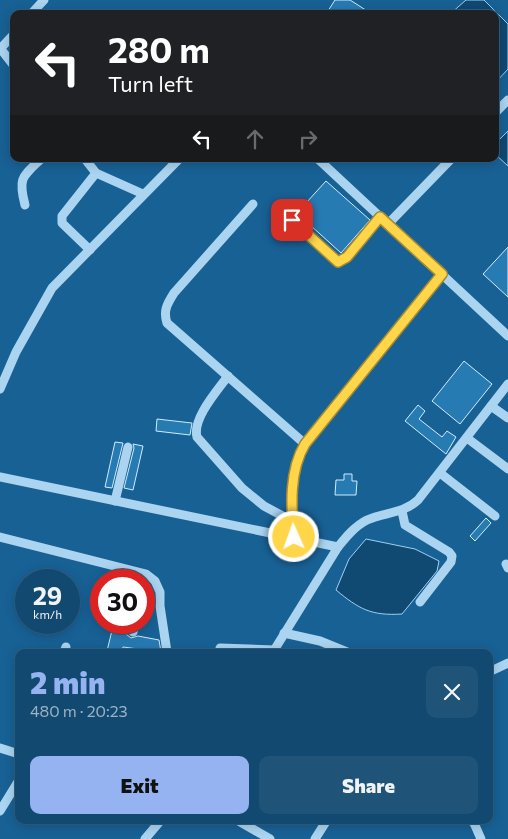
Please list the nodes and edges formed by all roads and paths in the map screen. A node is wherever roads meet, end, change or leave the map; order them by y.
1 (44, 0) edge
2 (35, 10) edge
3 (10, 38) edge
4 (0, 49) edge
5 (10, 61) edge
6 (508, 100) edge
7 (499, 109) edge
8 (38, 162) edge
9 (87, 162) edge
10 (176, 162) edge
11 (321, 162) edge
12 (448, 162) edge
13 (96, 173) junction
14 (143, 194) junction
15 (253, 204) dead end
16 (300, 204) dead end
17 (25, 205) dead end
18 (380, 217) junction
19 (388, 224) junction
20 (90, 250) junction
21 (442, 274) junction
22 (508, 336) edge
23 (228, 376) junction
24 (508, 384) edge
25 (0, 389) edge
26 (491, 406) junction
27 (508, 418) edge
28 (467, 438) junction
29 (305, 444) junction
30 (128, 448) dead end
31 (508, 468) edge
32 (440, 473) junction
33 (0, 477) edge
34 (115, 501) junction
35 (402, 511) junction
36 (495, 516) dead end
37 (292, 521) junction
38 (0, 536) edge
39 (294, 537) junction
40 (338, 547) junction
41 (127, 569) edge
42 (155, 581) edge
43 (420, 602) dead end
44 (284, 633) junction
45 (220, 648) dead end
46 (167, 649) edge
47 (238, 649) edge
48 (274, 649) edge
49 (340, 649) edge
50 (508, 662) edge
51 (493, 670) edge
52 (0, 748) edge
53 (15, 753) edge
54 (15, 786) edge
55 (0, 810) edge
56 (158, 824) edge
57 (243, 824) edge
58 (324, 824) edge
59 (474, 824) edge
60 (145, 839) edge
61 (270, 839) edge
62 (315, 839) edge
63 (481, 839) edge

1 - 2 street
3 - 4 street
4 - 5 street
6 - 7 street
8 - 17 street
9 - 13 street
10 - 14 street
11 - 18 street
12 - 19 street
13 - 14 street
13 - 20 street
14 - 20 street
15 - 23 street
16 - 18 street
18 - 19 street
19 - 21 street
20 - 25 street
21 - 22 street
21 - 29 street
23 - 29 street
23 - 37 street
24 - 26 street
26 - 27 street
26 - 28 street
28 - 31 street
28 - 32 street
29 - 37 street
30 - 34 street
32 - 35 street
32 - 36 street
33 - 34 street
34 - 39 street
35 - 40 street
35 - 43 street
37 - 39 street
38 - 41 street
39 - 40 street
40 - 44 street
42 - 46 street
44 - 48 street
44 - 49 street
45 - 47 street
50 - 51 street
52 - 53 street
54 - 55 street
56 - 60 street
57 - 61 street
58 - 62 street
59 - 63 street

